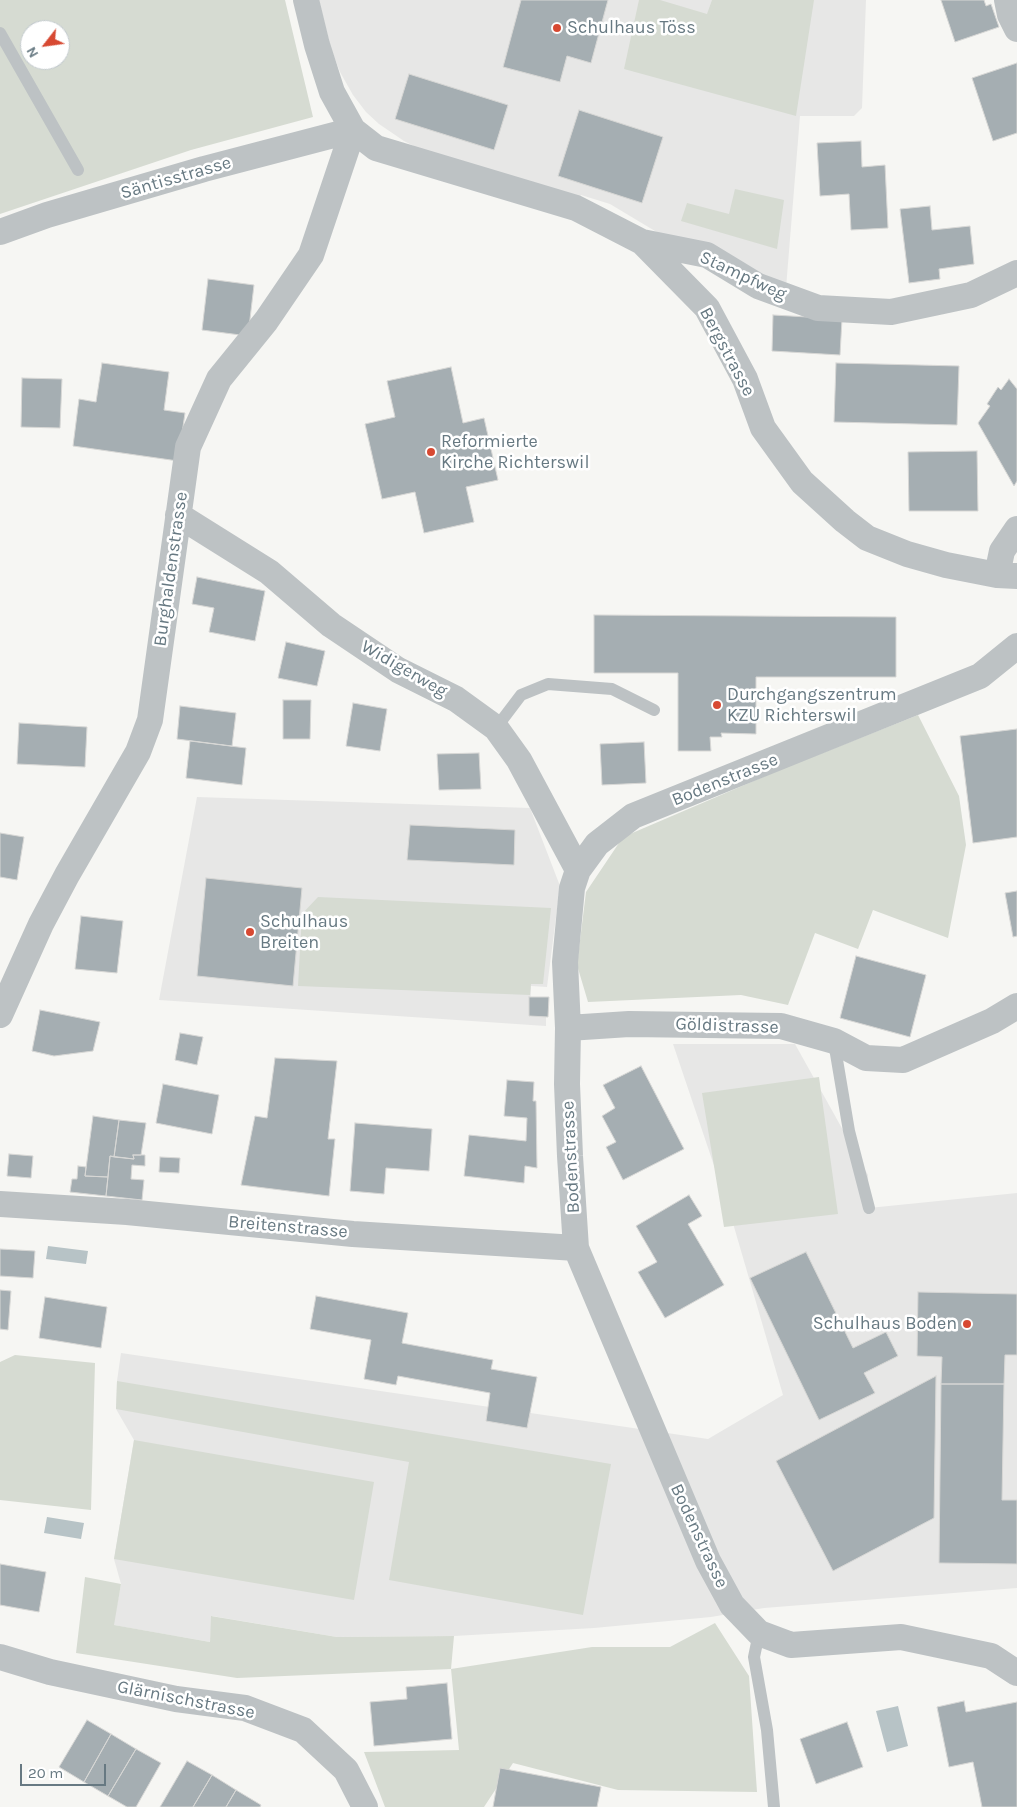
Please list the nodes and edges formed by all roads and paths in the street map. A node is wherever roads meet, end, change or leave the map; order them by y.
1 (306, 0) edge
2 (1008, 0) edge
3 (1017, 29) edge
4 (0, 33) edge
5 (353, 130) junction
6 (78, 170) dead end
7 (0, 232) edge
8 (642, 242) junction
9 (1017, 274) edge
10 (178, 515) junction
11 (1017, 528) edge
12 (1007, 576) edge
13 (1017, 646) edge
14 (654, 710) dead end
15 (496, 728) junction
16 (578, 870) junction
17 (1017, 1006) edge
18 (0, 1015) edge
19 (568, 1028) junction
20 (834, 1041) junction
21 (0, 1204) edge
22 (869, 1208) dead end
23 (576, 1248) junction
24 (759, 1634) junction
25 (0, 1657) edge
26 (1017, 1673) edge
27 (364, 1807) edge
28 (774, 1807) edge

1 - 5 street
2 - 3 street
4 - 6 lane
5 - 7 street, Säntisstrasse
5 - 8 street, Bergstrasse
5 - 10 street, Burghaldenstrasse
8 - 9 street, Stampfweg
8 - 12 street, Bergstrasse
10 - 15 street, Widigerweg
10 - 18 street, Burghaldenstrasse
11 - 12 street
13 - 16 street, Bodenstrasse
14 - 15 lane
15 - 16 street, Widigerweg
16 - 19 street, Bodenstrasse
17 - 20 street, Göldistrasse
19 - 20 street, Göldistrasse
19 - 23 street, Bodenstrasse
20 - 22 lane
21 - 23 street, Breitenstrasse
23 - 24 street, Bodenstrasse
24 - 26 street, Bodenstrasse
24 - 28 lane
25 - 27 street, Glärnischstrasse

